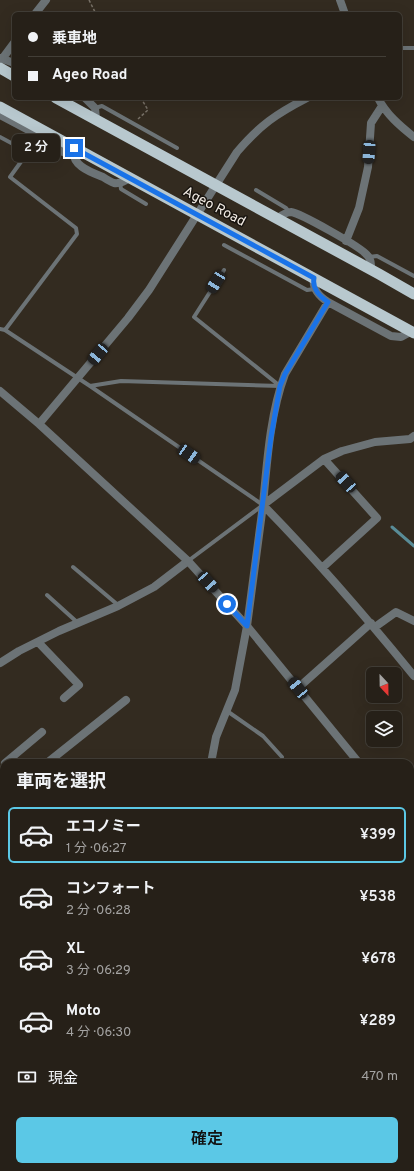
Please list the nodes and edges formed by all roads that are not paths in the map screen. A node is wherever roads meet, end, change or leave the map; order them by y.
1 (46, 0) edge
2 (340, 0) edge
3 (37, 12) edge
4 (344, 12) edge
5 (12, 46) edge
6 (402, 48) edge
7 (414, 48) edge
8 (1, 62) edge
9 (12, 63) edge
10 (12, 74) edge
11 (60, 100) edge
12 (87, 100) edge
13 (304, 100) edge
14 (379, 100) edge
15 (382, 106) junction
16 (0, 108) edge
17 (95, 108) junction
18 (0, 115) edge
19 (96, 119) junction
20 (0, 137) edge
21 (414, 137) edge
22 (177, 148) dead end
23 (74, 150) junction
24 (125, 180) junction
25 (216, 184) junction
26 (256, 190) dead end
27 (146, 204) dead end
28 (289, 212) junction
29 (197, 215) junction
30 (278, 218) junction
31 (346, 241) junction
32 (224, 245) dead end
33 (369, 257) junction
34 (371, 269) junction
35 (224, 270) dead end
36 (414, 276) edge
37 (314, 283) junction
38 (414, 294) edge
39 (328, 302) junction
40 (2, 329) edge
41 (413, 332) edge
42 (78, 378) junction
43 (90, 386) junction
44 (280, 386) junction
45 (0, 391) edge
46 (39, 424) junction
47 (414, 436) edge
48 (324, 459) junction
49 (263, 505) junction
50 (188, 561) junction
51 (73, 567) dead end
52 (322, 568) junction
53 (47, 595) dead end
54 (118, 606) junction
55 (414, 622) edge
56 (78, 624) junction
57 (373, 625) junction
58 (247, 626) junction
59 (38, 642) junction
60 (0, 662) edge
61 (414, 676) edge
62 (298, 688) junction
63 (64, 698) dead end
64 (126, 700) dead end
65 (226, 711) junction
66 (42, 732) dead end
67 (282, 757) dead end
68 (9, 759) edge
69 (52, 759) edge
70 (212, 759) edge
71 (356, 759) edge

1 - 3 street
2 - 4 street
5 - 8 street
6 - 7 lane
8 - 9 street
8 - 10 highway
11 - 19 highway, Ageo Road
12 - 17 street
13 - 25 street
14 - 15 street
15 - 21 street
15 - 31 street
16 - 23 highway, Ageo Road
17 - 19 street
17 - 22 lane
18 - 23 street
19 - 25 highway, Ageo Road
20 - 40 lane
23 - 24 highway, Ageo Road
24 - 27 lane
24 - 29 highway, Ageo Road
25 - 29 street
25 - 30 highway, Ageo Road
26 - 28 lane
28 - 30 street
28 - 31 street
29 - 37 highway, Ageo Road
29 - 42 street
30 - 34 highway, Ageo Road
31 - 33 street
32 - 37 lane
33 - 34 street
33 - 36 lane
34 - 38 highway, Ageo Road
35 - 44 lane
37 - 39 street
37 - 41 highway, Ageo Road
39 - 41 street
39 - 44 street
40 - 42 lane
42 - 43 lane
42 - 46 street
43 - 44 lane
43 - 49 lane
44 - 49 street
45 - 46 street
46 - 50 street
47 - 48 street
48 - 49 street
48 - 52 street
49 - 50 lane
49 - 52 street
49 - 58 street
50 - 54 street
50 - 58 street
51 - 54 lane
52 - 57 street
53 - 56 lane
54 - 56 street
55 - 57 street
56 - 59 street
57 - 61 street
57 - 62 street
58 - 62 street
58 - 65 street
59 - 60 street
59 - 63 street
62 - 71 street
64 - 69 street
65 - 67 lane
65 - 70 street
66 - 68 street

